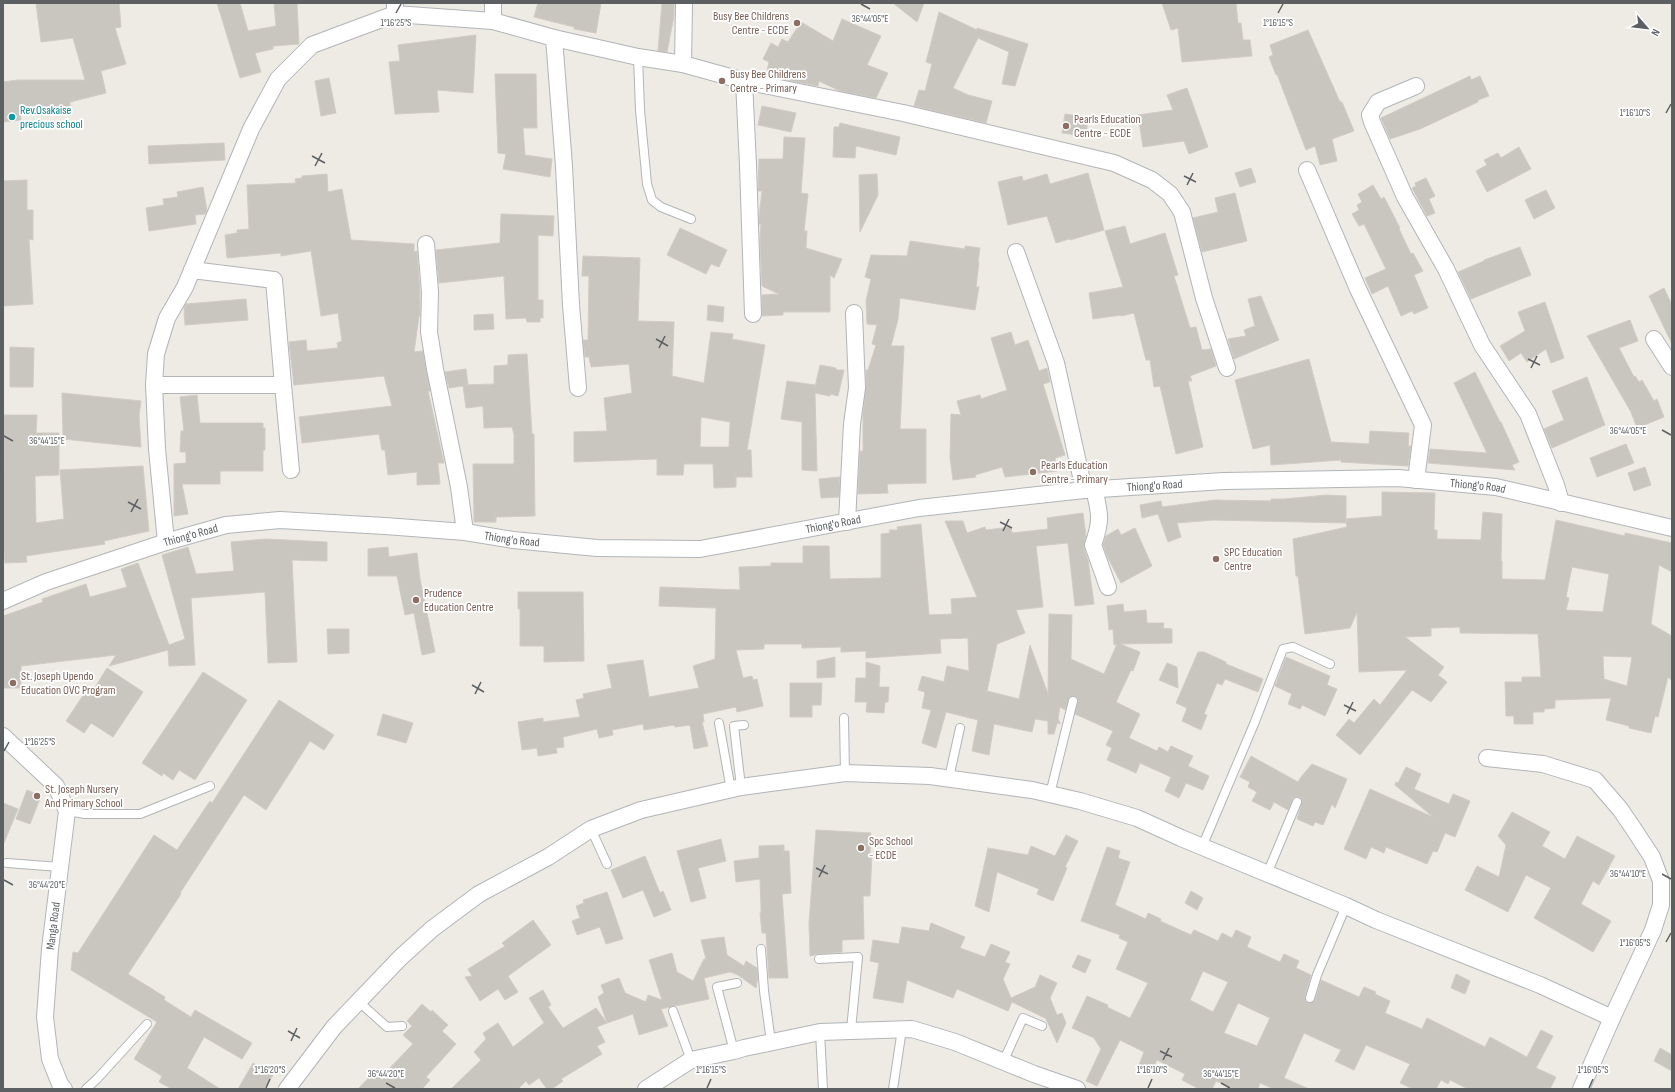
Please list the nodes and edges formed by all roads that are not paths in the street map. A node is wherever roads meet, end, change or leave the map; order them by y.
1 (493, 3) edge
2 (684, 3) edge
3 (395, 8) edge
4 (493, 21) junction
5 (554, 38) junction
6 (638, 57) junction
7 (683, 64) junction
8 (744, 81) junction
9 (1416, 86) dead end
10 (1307, 170) dead end
11 (691, 219) dead end
12 (426, 244) dead end
13 (1016, 252) dead end
14 (192, 270) junction
15 (854, 313) dead end
16 (753, 314) dead end
17 (1654, 339) dead end
18 (1672, 367) edge
19 (1227, 368) dead end
20 (154, 385) junction
21 (283, 385) junction
22 (578, 388) dead end
23 (291, 470) dead end
24 (1416, 480) junction
25 (1089, 489) junction
26 (1561, 503) junction
27 (847, 522) junction
28 (1672, 528) edge
29 (465, 532) junction
30 (166, 542) junction
31 (1108, 587) dead end
32 (3, 601) edge
33 (1330, 664) dead end
34 (1073, 701) dead end
35 (844, 718) dead end
36 (719, 723) dead end
37 (744, 725) dead end
38 (960, 728) dead end
39 (3, 736) edge
40 (1487, 758) dead end
41 (845, 773) junction
42 (950, 778) junction
43 (210, 786) dead end
44 (736, 789) junction
45 (1050, 794) junction
46 (1297, 802) dead end
47 (67, 812) junction
48 (591, 829) junction
49 (1202, 847) junction
50 (7, 863) dead end
51 (607, 864) dead end
52 (60, 867) junction
53 (1267, 874) junction
54 (1346, 906) junction
55 (761, 949) dead end
56 (819, 960) dead end
57 (737, 983) dead end
58 (1310, 998) dead end
59 (358, 1001) junction
60 (673, 1011) dead end
61 (1612, 1018) junction
62 (147, 1024) dead end
63 (402, 1026) dead end
64 (1042, 1026) dead end
65 (902, 1029) junction
66 (851, 1030) junction
67 (820, 1032) junction
68 (771, 1042) junction
69 (734, 1052) junction
70 (691, 1060) junction
71 (1004, 1060) junction
72 (64, 1089) edge
73 (86, 1089) edge
74 (287, 1089) edge
75 (646, 1089) edge
76 (823, 1089) edge
77 (893, 1089) edge
78 (1077, 1089) edge
79 (1582, 1089) edge

1 - 4 street
2 - 7 street
3 - 4 street
3 - 14 street
4 - 5 street
5 - 6 street
5 - 22 street
6 - 7 street
6 - 11 lane
7 - 8 street
8 - 16 street
8 - 19 street
9 - 26 street
10 - 24 street
12 - 29 street
13 - 25 street
14 - 20 street
14 - 21 street
15 - 27 street
17 - 18 street
20 - 21 street
20 - 30 street
21 - 23 street
24 - 25 street, Thiong'o Road
24 - 26 street, Thiong'o Road
25 - 27 street, Thiong'o Road
25 - 31 street
26 - 28 street, Thiong'o Road
27 - 29 street, Thiong'o Road
29 - 30 street, Thiong'o Road
30 - 32 street, Thiong'o Road
33 - 49 lane
34 - 45 lane
35 - 41 lane
36 - 44 lane
37 - 44 lane
38 - 42 lane
39 - 47 street
40 - 61 street
41 - 42 street
41 - 44 street
42 - 45 street
43 - 47 lane
44 - 48 street
45 - 49 street
46 - 53 lane
47 - 52 street, Manga Road
48 - 51 lane
48 - 59 street
49 - 53 street
50 - 52 lane
52 - 72 street, Manga Road
53 - 54 street
54 - 58 lane
54 - 61 street
55 - 68 lane
56 - 66 lane
57 - 69 lane
59 - 63 lane
59 - 74 street
60 - 70 lane
61 - 79 street
62 - 73 lane
64 - 71 lane
65 - 66 street
65 - 71 street
65 - 77 lane
66 - 67 street
67 - 68 street
67 - 76 lane
68 - 69 street
69 - 70 street
70 - 75 street
71 - 78 street

